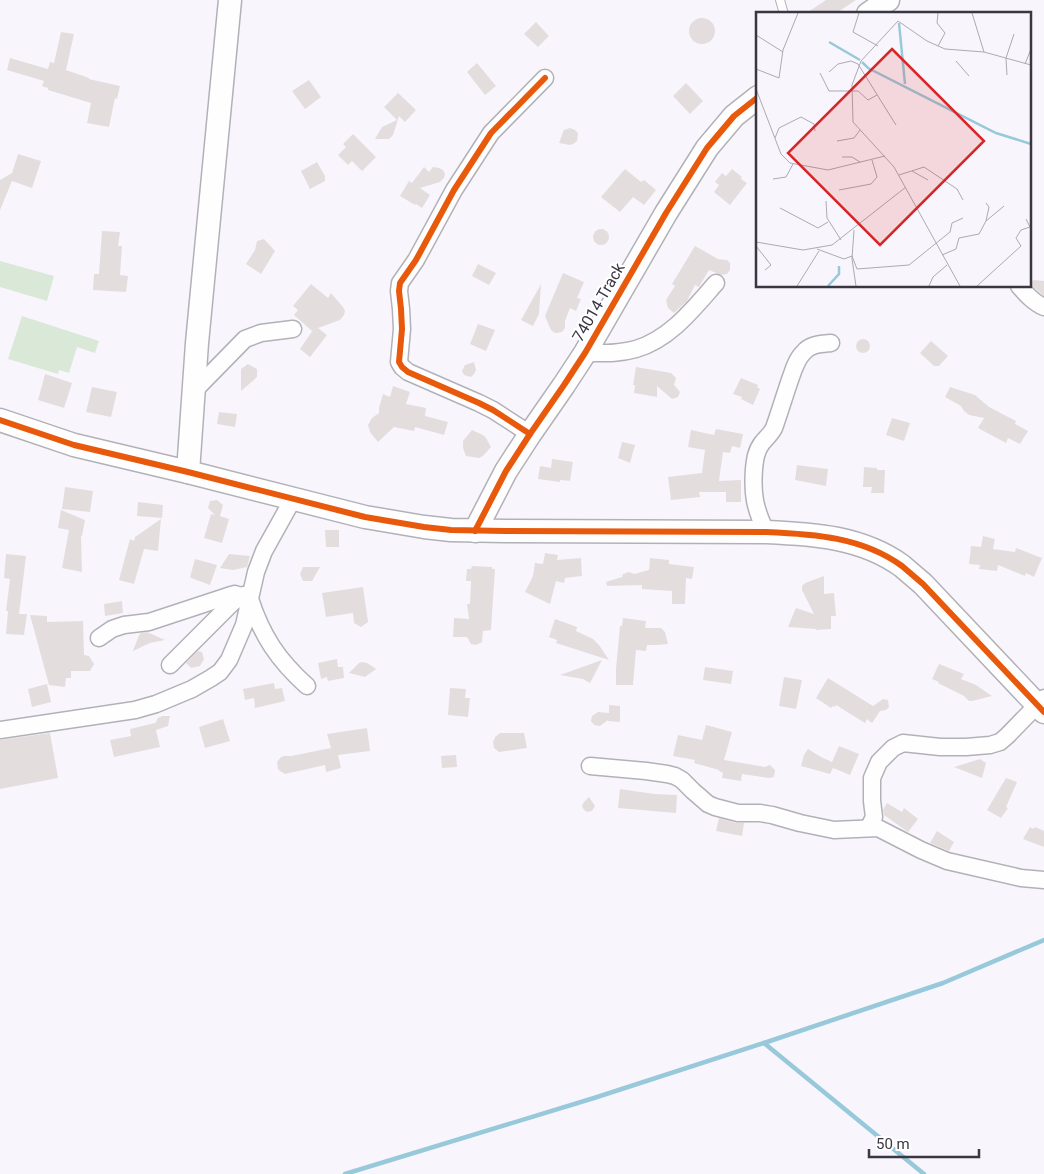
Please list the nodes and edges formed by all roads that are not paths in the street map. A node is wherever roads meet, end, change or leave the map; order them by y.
1 (230, 0) edge
2 (888, 0) edge
3 (871, 12) edge
4 (545, 78) dead end
5 (756, 99) edge
6 (716, 283) dead end
7 (1021, 288) edge
8 (1044, 307) edge
9 (293, 329) dead end
10 (831, 343) dead end
11 (585, 353) junction
12 (193, 392) junction
13 (0, 420) edge
14 (530, 434) junction
15 (188, 472) junction
16 (293, 499) junction
17 (475, 531) junction
18 (766, 532) junction
19 (247, 595) junction
20 (99, 638) dead end
21 (170, 665) dead end
22 (307, 686) dead end
23 (1042, 705) edge
24 (0, 730) edge
25 (590, 766) dead end
26 (869, 828) junction
27 (1044, 880) edge

1 - 12 street
2 - 3 street
4 - 14 street
5 - 11 street, 74014 Track
6 - 11 street
7 - 8 street
9 - 12 street
10 - 18 street
11 - 14 street, 74014 Track
12 - 15 street
13 - 15 street
14 - 17 street, 74014 Track
15 - 16 street
16 - 17 street
16 - 19 street
17 - 18 street
18 - 23 street
19 - 20 street
19 - 21 street
19 - 22 street
19 - 24 street
23 - 26 street
25 - 26 street
26 - 27 street

